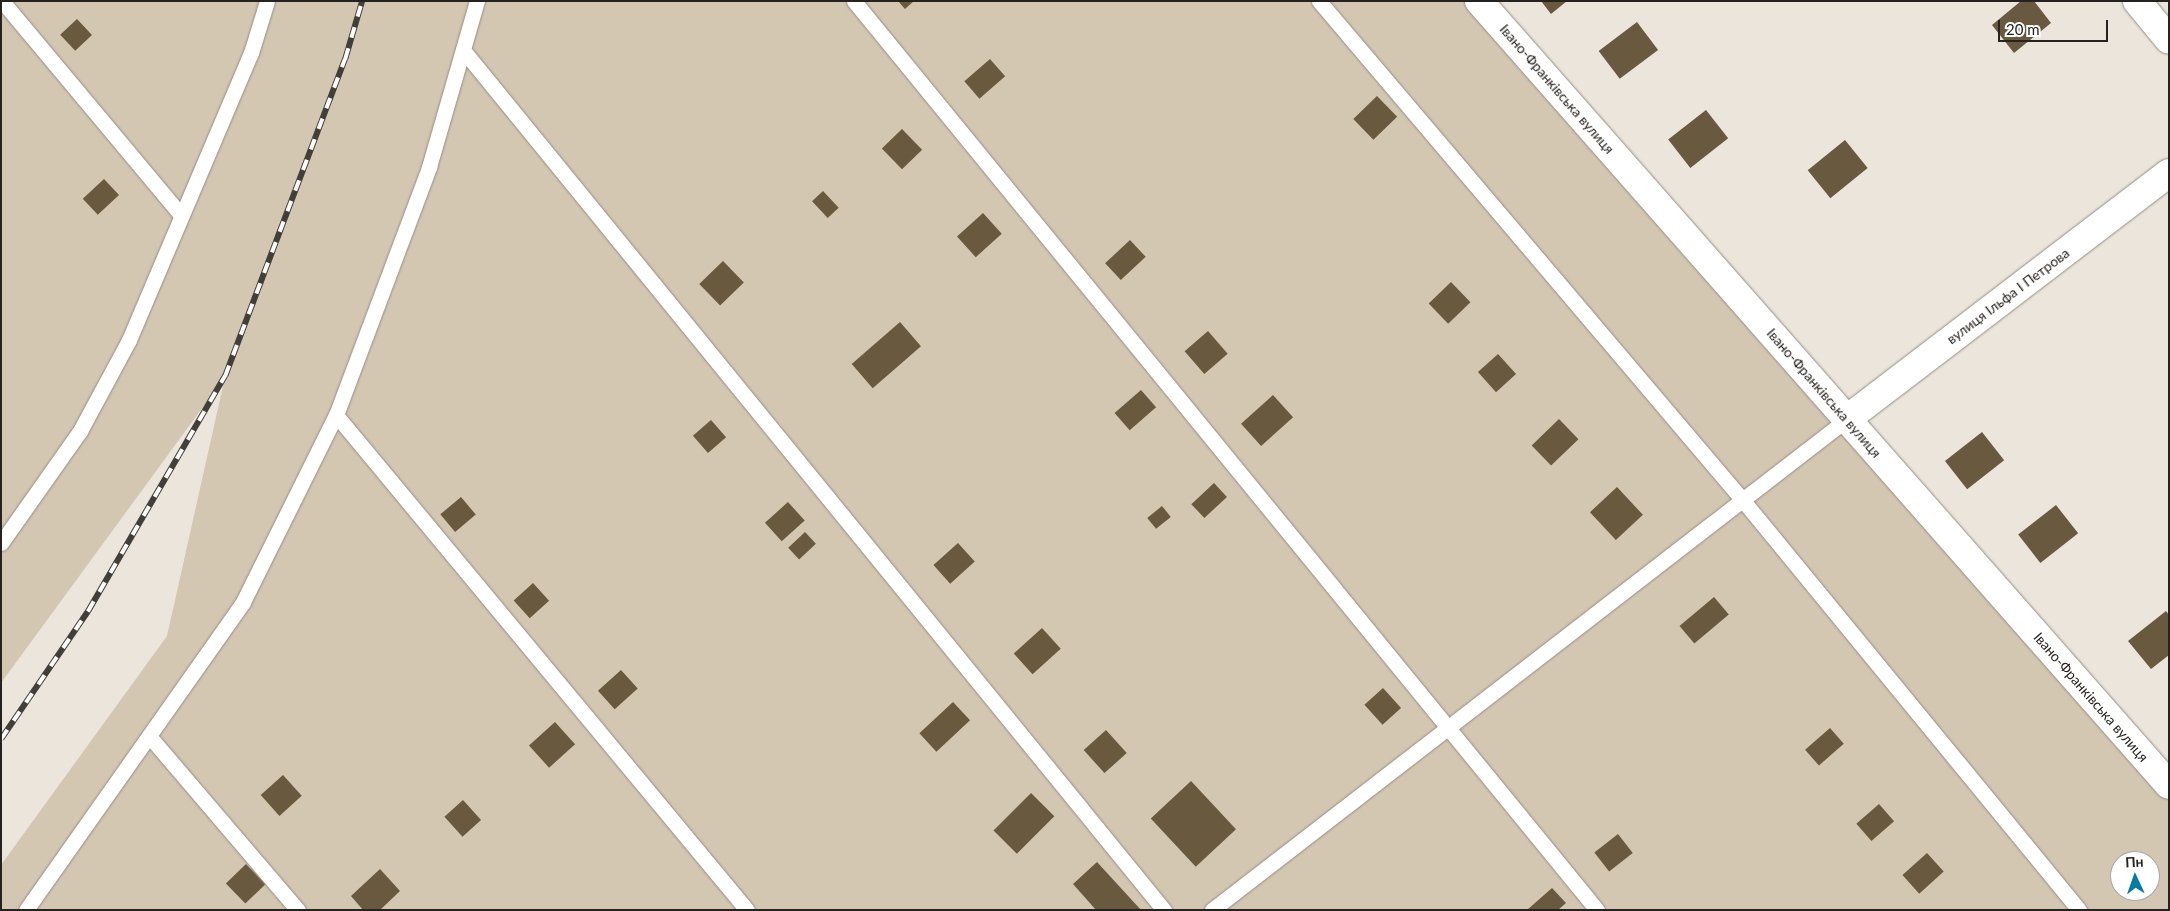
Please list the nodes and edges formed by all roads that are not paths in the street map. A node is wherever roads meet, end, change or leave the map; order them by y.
1 (2, 1) edge
2 (268, 1) edge
3 (477, 1) edge
4 (854, 1) edge
5 (1319, 1) edge
6 (1479, 1) edge
7 (2137, 1) edge
8 (2169, 40) edge
9 (463, 50) junction
10 (2169, 173) edge
11 (180, 214) junction
12 (336, 416) junction
13 (1847, 419) junction
14 (1741, 498) junction
15 (2, 537) edge
16 (1446, 728) junction
17 (150, 737) junction
18 (2169, 785) edge
19 (26, 910) edge
20 (298, 910) edge
21 (747, 910) edge
22 (1164, 910) edge
23 (1212, 910) edge
24 (1597, 910) edge
25 (2079, 910) edge

1 - 11 lane
2 - 11 lane
3 - 9 lane
4 - 16 lane
5 - 14 lane
6 - 13 street, Івано-Франківська вулиця
7 - 8 street
9 - 12 lane
9 - 22 lane
10 - 13 street, вулиця Ільфа І Петрова
11 - 15 lane
12 - 17 lane
12 - 21 lane
13 - 14 lane
13 - 18 street, Івано-Франківська вулиця
14 - 16 lane
14 - 25 lane
16 - 23 lane
16 - 24 lane
17 - 19 lane
17 - 20 lane

